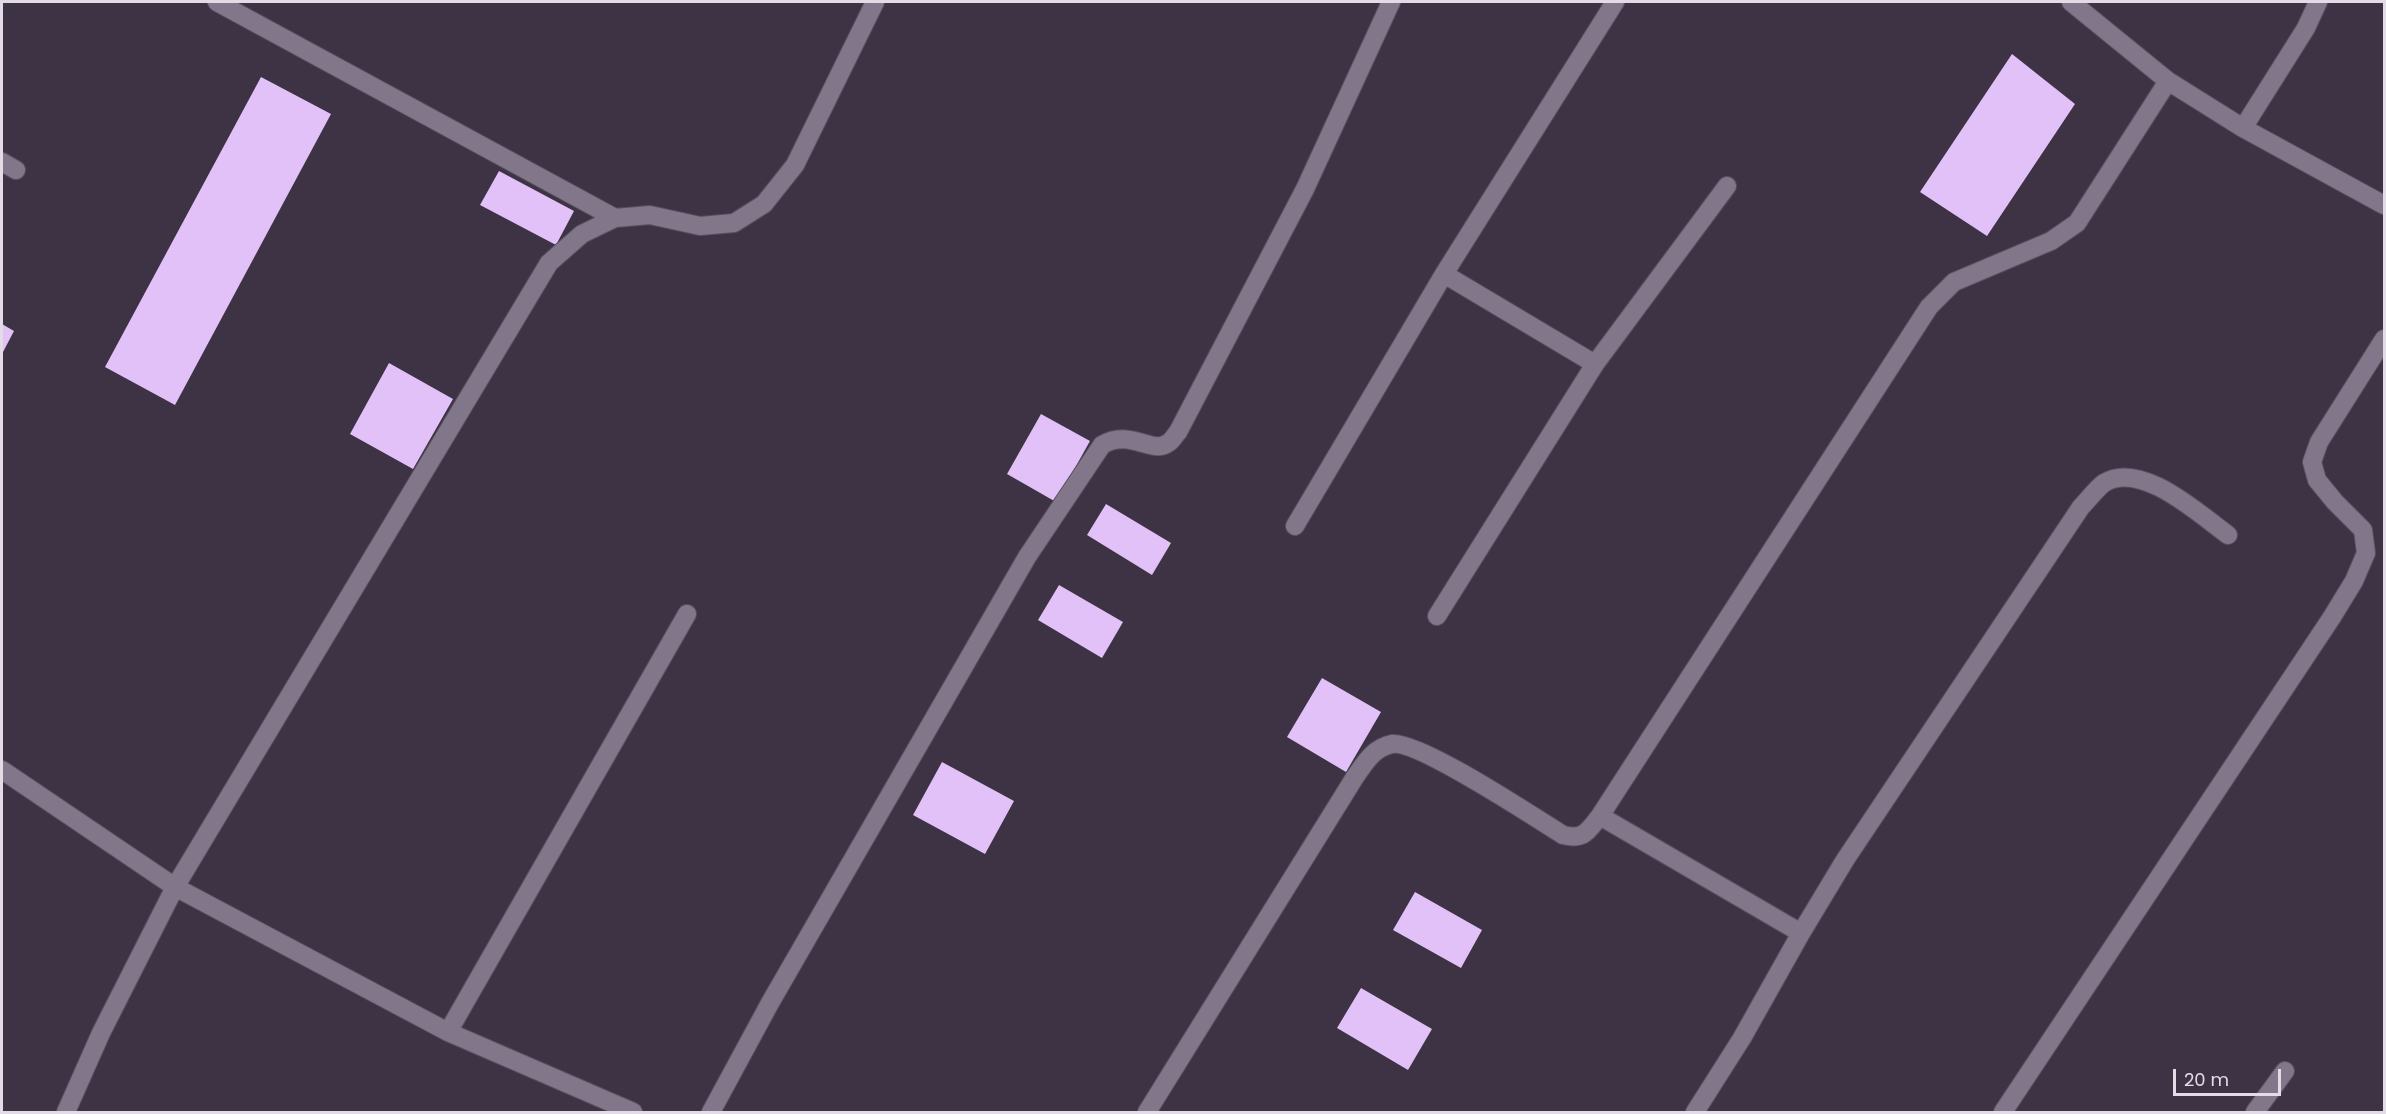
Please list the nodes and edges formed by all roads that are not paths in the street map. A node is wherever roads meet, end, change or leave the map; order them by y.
1 (217, 2) edge
2 (875, 2) edge
3 (1391, 2) edge
4 (1615, 2) edge
5 (2071, 2) edge
6 (2318, 2) edge
7 (2168, 81) junction
8 (2243, 128) junction
9 (1727, 186) dead end
10 (2385, 206) edge
11 (615, 218) junction
12 (1444, 274) junction
13 (2385, 339) edge
14 (1595, 364) junction
15 (1295, 526) dead end
16 (2228, 535) dead end
17 (687, 614) dead end
18 (1437, 616) dead end
19 (2, 770) edge
20 (1600, 816) junction
21 (175, 887) junction
22 (1801, 933) junction
23 (448, 1032) junction
24 (2285, 1071) dead end
25 (66, 1113) edge
26 (633, 1113) edge
27 (711, 1113) edge
28 (1148, 1113) edge
29 (1695, 1113) edge
30 (2003, 1113) edge
31 (2255, 1113) edge

1 - 11 street
2 - 11 street
3 - 27 street
4 - 12 street
5 - 7 street
6 - 8 street
7 - 8 street
7 - 20 street
8 - 10 street
9 - 14 street
11 - 21 street
12 - 14 street
12 - 15 street
13 - 30 street
14 - 18 street
16 - 22 street
17 - 23 street
19 - 21 street
20 - 22 street
20 - 28 street
21 - 23 street
21 - 25 street
22 - 29 street
23 - 26 street
24 - 31 street

